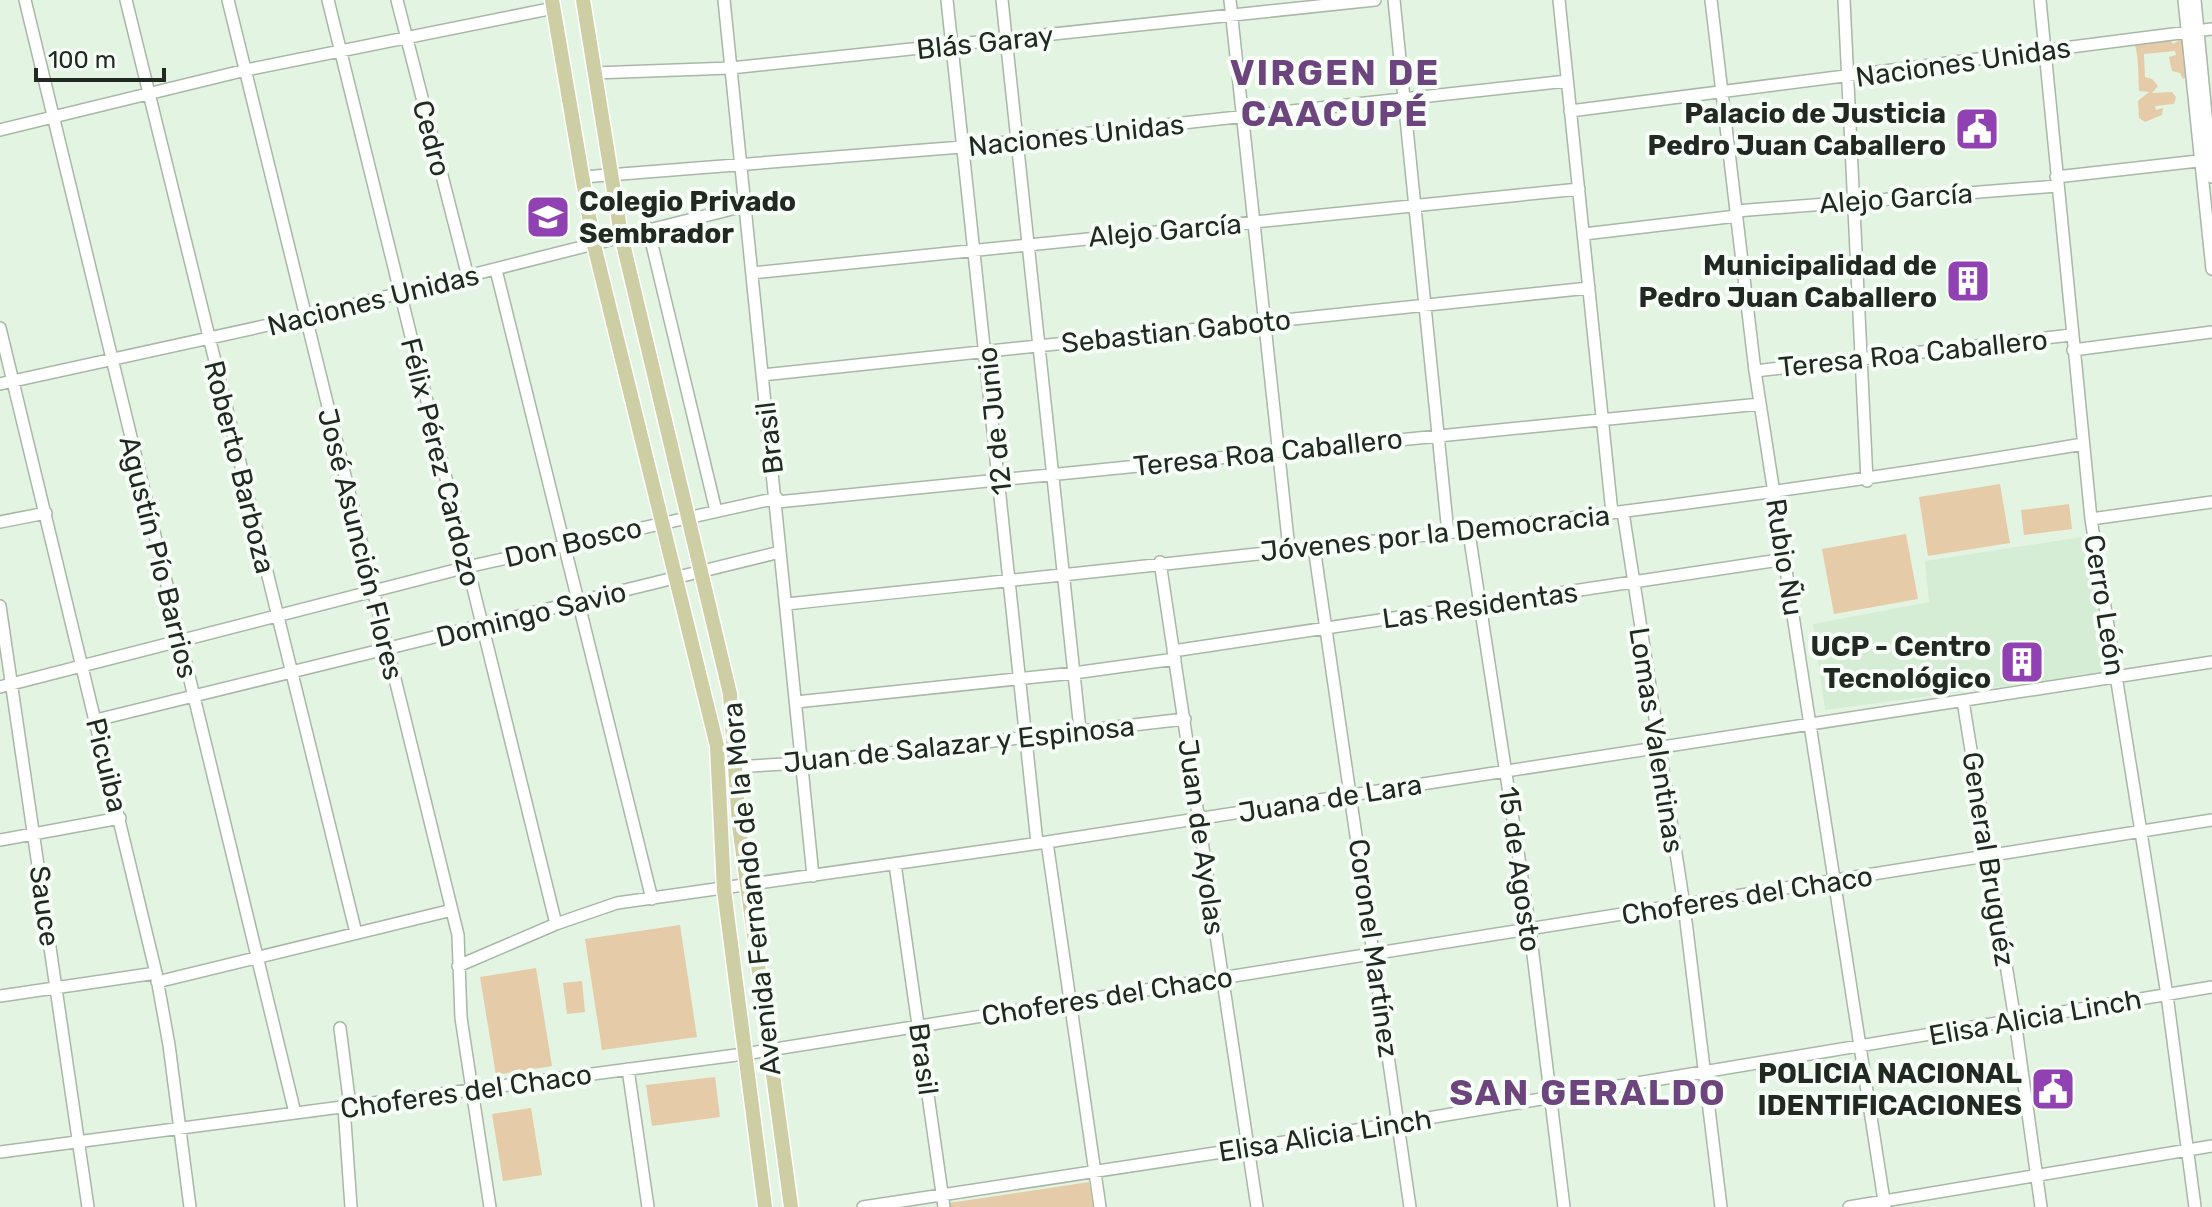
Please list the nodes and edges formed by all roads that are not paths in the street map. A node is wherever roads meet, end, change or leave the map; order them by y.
1 (25, 0) edge
2 (126, 0) edge
3 (228, 0) edge
4 (328, 0) edge
5 (397, 0) edge
6 (583, 0) edge
7 (724, 0) edge
8 (947, 0) edge
9 (1002, 0) edge
10 (1230, 0) edge
11 (1375, 0) edge
12 (1394, 0) edge
13 (1559, 0) edge
14 (1711, 0) edge
15 (1844, 0) edge
16 (2040, 0) edge
17 (2184, 0) edge
18 (2195, 0) edge
19 (553, 4) edge
20 (1232, 15) junction
21 (2212, 29) edge
22 (2192, 31) junction
23 (406, 38) junction
24 (1006, 40) junction
25 (952, 46) junction
26 (340, 50) junction
27 (2045, 51) junction
28 (731, 68) junction
29 (246, 70) junction
30 (594, 73) junction
31 (1847, 77) junction
32 (1567, 81) junction
33 (148, 93) junction
34 (1721, 93) junction
35 (1405, 98) junction
36 (1570, 111) junction
37 (52, 117) junction
38 (1242, 117) junction
39 (0, 130) edge
40 (1017, 142) junction
41 (962, 147) junction
42 (2207, 160) edge
43 (741, 164) junction
44 (610, 172) junction
45 (583, 177) junction
46 (2212, 177) edge
47 (2057, 182) junction
48 (1579, 189) junction
49 (1851, 200) junction
50 (1416, 205) junction
51 (744, 206) junction
52 (1736, 213) junction
53 (1253, 221) junction
54 (648, 228) junction
55 (1584, 234) junction
56 (621, 235) junction
57 (1027, 243) junction
58 (594, 245) junction
59 (974, 248) junction
60 (2212, 269) edge
61 (496, 270) junction
62 (752, 273) junction
63 (468, 277) junction
64 (1589, 288) junction
65 (400, 294) junction
66 (1426, 306) junction
67 (305, 317) junction
68 (1264, 321) junction
69 (0, 328) edge
70 (2212, 332) edge
71 (2071, 335) junction
72 (209, 339) junction
73 (1038, 346) junction
74 (2073, 350) junction
75 (986, 351) junction
76 (112, 360) junction
77 (1859, 360) junction
78 (1755, 371) junction
79 (762, 375) junction
80 (13, 382) junction
81 (0, 384) edge
82 (1760, 404) junction
83 (1603, 420) junction
84 (1439, 434) junction
85 (2083, 444) junction
86 (1278, 450) junction
87 (1052, 475) junction
88 (1000, 480) junction
89 (1867, 481) junction
90 (1775, 493) junction
91 (777, 500) junction
92 (2212, 502) edge
93 (716, 511) junction
94 (1617, 512) junction
95 (46, 513) junction
96 (687, 518) junction
97 (2091, 519) junction
98 (660, 521) junction
99 (0, 522) edge
100 (1448, 533) junction
101 (1469, 533) junction
102 (563, 544) junction
103 (1314, 547) junction
104 (1289, 549) junction
105 (780, 552) junction
106 (1786, 559) junction
107 (1160, 562) junction
108 (467, 567) junction
109 (701, 573) junction
110 (1063, 573) junction
111 (674, 579) junction
112 (1011, 580) junction
113 (1632, 583) junction
114 (372, 591) junction
115 (577, 602) junction
116 (786, 604) junction
117 (0, 606) edge
118 (1480, 606) junction
119 (276, 615) junction
120 (482, 626) junction
121 (1327, 627) junction
122 (179, 640) junction
123 (387, 650) junction
124 (1174, 655) junction
125 (2212, 662) edge
126 (83, 667) junction
127 (1074, 673) junction
128 (291, 674) junction
129 (2117, 678) junction
130 (1020, 679) junction
131 (6, 687) edge
132 (194, 697) junction
133 (1963, 701) junction
134 (796, 702) junction
135 (1185, 719) junction
136 (96, 720) junction
137 (1811, 724) junction
138 (1080, 730) junction
139 (1026, 736) junction
140 (1659, 747) junction
141 (802, 763) junction
142 (734, 767) junction
143 (1506, 771) junction
144 (1353, 795) junction
145 (120, 818) junction
146 (1199, 818) junction
147 (2212, 820) edge
148 (2141, 831) junction
149 (36, 835) junction
150 (0, 840) edge
151 (1042, 842) junction
152 (1988, 855) junction
153 (895, 864) junction
154 (813, 876) junction
155 (1837, 881) junction
156 (747, 885) junction
157 (724, 890) junction
158 (652, 899) junction
159 (1684, 905) junction
160 (452, 910) junction
161 (556, 924) junction
162 (1530, 930) junction
163 (356, 933) junction
164 (1376, 954) junction
165 (258, 957) junction
166 (458, 966) junction
167 (1223, 977) junction
168 (156, 978) junction
169 (2212, 987) edge
170 (56, 989) junction
171 (2167, 995) junction
172 (0, 996) edge
173 (1071, 1001) junction
174 (2015, 1020) junction
175 (919, 1027) junction
176 (340, 1028) dead end
177 (1863, 1047) junction
178 (766, 1049) junction
179 (744, 1054) junction
180 (628, 1069) junction
181 (1704, 1073) junction
182 (474, 1091) junction
183 (1550, 1099) junction
184 (347, 1107) junction
185 (295, 1113) junction
186 (1399, 1123) junction
187 (180, 1129) junction
188 (78, 1142) junction
189 (2212, 1146) edge
190 (1248, 1148) junction
191 (2187, 1151) junction
192 (0, 1152) edge
193 (1095, 1170) junction
194 (2036, 1175) junction
195 (943, 1201) edge
196 (1884, 1204) edge
197 (88, 1207) edge
198 (190, 1207) edge
199 (351, 1207) edge
200 (490, 1207) edge
201 (648, 1207) edge
202 (765, 1207) edge
203 (791, 1207) edge
204 (863, 1207) edge
205 (1100, 1207) edge
206 (1257, 1207) edge
207 (1410, 1207) edge
208 (1564, 1207) edge
209 (1721, 1207) edge
210 (1849, 1207) edge
211 (2041, 1207) edge
212 (2195, 1207) edge

1 - 37 street, Agustín Pío Barrios
2 - 33 street, Roberto Barboza
3 - 29 street, José Asunción Flores
4 - 26 street, Félix Pérez Cardozo
5 - 23 street, Cedro
6 - 30 main road, Avenida Fernando de la Mora
7 - 28 street, Brasil
8 - 25 street, 12 de Junio
9 - 24 street, 12 de Junio
10 - 20 street
11 - 20 street, Blás Garay
12 - 35 street
13 - 32 street, Lomas Valentinas
14 - 34 street, Rubio Ñu
15 - 31 street
16 - 27 street, Cerro León
17 - 22 street
18 - 22 street
19 - 23 street
19 - 45 main road, Avenida Fernando de la Mora
20 - 24 street, Blás Garay
20 - 38 street
21 - 22 street, Naciones Unidas
22 - 27 street, Naciones Unidas
22 - 42 street
23 - 26 street
23 - 63 street, Cedro
24 - 25 street, Blás Garay
24 - 40 street, 12 de Junio
25 - 28 street, Blás Garay
25 - 41 street, 12 de Junio
26 - 29 street
26 - 65 street, Félix Pérez Cardozo
27 - 31 street, Naciones Unidas
27 - 47 street, Cerro León
28 - 30 street, Blás Garay
28 - 43 street, Brasil
29 - 33 street
29 - 67 street, José Asunción Flores
30 - 44 main road, Avenida Fernando de la Mora
31 - 34 street, Naciones Unidas
31 - 49 street
32 - 35 street, Naciones Unidas
32 - 36 street, Lomas Valentinas
33 - 37 street
33 - 72 street, Roberto Barboza
34 - 36 street, Naciones Unidas
34 - 52 street, Rubio Ñu
35 - 38 street, Naciones Unidas
35 - 50 street
36 - 48 street, Lomas Valentinas
37 - 39 street
37 - 76 street, Agustín Pío Barrios
38 - 40 street, Naciones Unidas
38 - 53 street
40 - 41 street, Naciones Unidas
40 - 57 street, 12 de Junio
41 - 43 street, Naciones Unidas
41 - 59 street, 12 de Junio
42 - 46 street
42 - 47 street, Alejo García
42 - 60 street
43 - 44 street, Naciones Unidas
43 - 51 street, Brasil
44 - 45 street, Naciones Unidas
44 - 56 main road, Avenida Fernando de la Mora
45 - 58 main road, Avenida Fernando de la Mora
47 - 49 street, Alejo García
47 - 71 street, Cerro León
48 - 50 street, Alejo García
48 - 55 street, Lomas Valentinas
49 - 52 street, Alejo García
49 - 77 street
50 - 53 street, Alejo García
50 - 66 street
51 - 54 street, Naciones Unidas
51 - 62 street, Brasil
52 - 55 street, Alejo García
52 - 78 street, Rubio Ñu
53 - 57 street, Alejo García
53 - 68 street
54 - 56 street, Naciones Unidas
54 - 93 street
55 - 64 street, Lomas Valentinas
56 - 58 street, Naciones Unidas
56 - 96 main road, Avenida Fernando de la Mora
57 - 59 street, Alejo García
57 - 73 street, 12 de Junio
58 - 61 street, Naciones Unidas
58 - 98 main road, Avenida Fernando de la Mora
59 - 62 street, Alejo García
59 - 75 street, 12 de Junio
61 - 63 street, Naciones Unidas
61 - 102 street
62 - 79 street, Brasil
63 - 65 street, Naciones Unidas
64 - 66 street, Sebastian Gaboto
64 - 83 street, Lomas Valentinas
65 - 67 street, Naciones Unidas
65 - 108 street, Félix Pérez Cardozo
66 - 68 street, Sebastian Gaboto
66 - 84 street
67 - 72 street, Naciones Unidas
67 - 114 street, José Asunción Flores
68 - 73 street, Sebastian Gaboto
68 - 86 street
69 - 80 street, Picuiba
70 - 74 street, Teresa Roa Caballero
71 - 74 street, Cerro León
71 - 77 street, Teresa Roa Caballero
72 - 76 street, Naciones Unidas
72 - 119 street, Roberto Barboza
73 - 75 street, Sebastian Gaboto
73 - 87 street, 12 de Junio
74 - 85 street, Cerro León
75 - 79 street, Sebastian Gaboto
75 - 88 street, 12 de Junio
76 - 80 street, Naciones Unidas
76 - 122 street, Agustín Pío Barrios
77 - 78 street, Teresa Roa Caballero
77 - 89 street
78 - 82 street, Rubio Ñu
79 - 91 street, Brasil
80 - 81 street, Naciones Unidas
80 - 95 street, Picuiba
82 - 83 street, Teresa Roa Caballero
82 - 90 street, Rubio Ñu
83 - 84 street, Teresa Roa Caballero
83 - 94 street, Lomas Valentinas
84 - 86 street, Teresa Roa Caballero
84 - 100 street
85 - 89 street, Jóvenes por la Democracia
85 - 97 street, Cerro León
86 - 87 street, Teresa Roa Caballero
86 - 104 street
87 - 88 street, Teresa Roa Caballero
87 - 110 street, 12 de Junio
88 - 91 street, Teresa Roa Caballero
88 - 112 street, 12 de Junio
89 - 90 street, Jóvenes por la Democracia
90 - 94 street, Jóvenes por la Democracia
90 - 106 street, Rubio Ñu
91 - 93 street, Don Bosco
91 - 105 street, Brasil
92 - 97 street
93 - 96 street, Don Bosco
94 - 101 street, Jóvenes por la Democracia
94 - 113 street, Lomas Valentinas
95 - 99 street
95 - 126 street, Picuiba
96 - 98 street, Don Bosco
96 - 109 main road, Avenida Fernando de la Mora
97 - 129 street, Cerro León
98 - 102 street, Don Bosco
98 - 111 main road, Avenida Fernando de la Mora
100 - 101 street, Jóvenes por la Democracia
100 - 103 street, Jóvenes por la Democracia
101 - 118 street, 15 de Agosto
102 - 108 street, Don Bosco
102 - 115 street
103 - 104 street, Jóvenes por la Democracia
103 - 121 street, Coronel Martínez
104 - 107 street, Jóvenes por la Democracia
105 - 109 street, Domingo Savio
105 - 116 street, Brasil
106 - 113 street, Las Residentas
106 - 137 street, Rubio Ñu
107 - 110 street, Jóvenes por la Democracia
107 - 124 street, Juan de Ayolas
108 - 114 street, Don Bosco
108 - 120 street, Félix Pérez Cardozo
109 - 111 street, Domingo Savio
109 - 142 main road, Avenida Fernando de la Mora
110 - 112 street, Jóvenes por la Democracia
110 - 127 street, 12 de Junio
111 - 115 street, Domingo Savio
111 - 157 main road, Avenida Fernando de la Mora
112 - 116 street, Jóvenes por la Democracia
112 - 130 street, 12 de Junio
113 - 118 street, Las Residentas
113 - 140 street, Lomas Valentinas
114 - 119 street, Don Bosco
114 - 123 street, José Asunción Flores
115 - 120 street, Domingo Savio
115 - 158 street
116 - 134 street, Brasil
117 - 131 street, Sauce
118 - 121 street, Las Residentas
118 - 143 street, 15 de Agosto
119 - 122 street, Don Bosco
119 - 128 street, Roberto Barboza
120 - 123 street, Domingo Savio
120 - 161 street, Félix Pérez Cardozo
121 - 124 street, Las Residentas
121 - 144 street, Coronel Martínez
122 - 126 street, Don Bosco
122 - 132 street, Agustín Pío Barrios
123 - 128 street, Domingo Savio
123 - 160 street, José Asunción Flores
124 - 127 street, Las Residentas
124 - 135 street, Juan de Ayolas
125 - 129 street, Juana de Lara
126 - 131 street, Don Bosco
126 - 136 street, Picuiba
127 - 130 street, Las Residentas
127 - 138 street, 12 de Junio
128 - 132 street, Domingo Savio
128 - 163 street, Roberto Barboza
129 - 133 street, Juana de Lara
129 - 148 street, Cerro León
130 - 134 street, Las Residentas
130 - 139 street, 12 de Junio
131 - 149 street, Sauce
132 - 136 street, Domingo Savio
132 - 165 street, Agustín Pío Barrios
133 - 137 street, Juana de Lara
133 - 152 street, General Bruguéz
134 - 141 street, Brasil
135 - 138 street, Juan de Salazar y Espinosa
135 - 146 street, Juan de Ayolas
136 - 145 street, Picuiba
137 - 140 street, Juana de Lara
137 - 155 street, Rubio Ñu
138 - 139 street, Juan de Salazar y Espinosa
139 - 141 street, Juan de Salazar y Espinosa
139 - 151 street, 12 de Junio
140 - 143 street, Juana de Lara
140 - 159 street, Lomas Valentinas
141 - 142 street, Juan de Salazar y Espinosa
141 - 154 street, Brasil
142 - 156 main road, Avenida Fernando de la Mora
143 - 144 street, Juana de Lara
143 - 162 street, 15 de Agosto
144 - 146 street, Juana de Lara
144 - 164 street, Coronel Martínez
145 - 149 street
145 - 168 street, Picuiba
146 - 151 street, Juana de Lara
146 - 167 street, Juan de Ayolas
147 - 148 street, Choferes del Chaco
148 - 152 street, Choferes del Chaco
148 - 171 street, Cerro León
149 - 150 street
149 - 170 street, Sauce
151 - 153 street, Juana de Lara
151 - 173 street, 12 de Junio
152 - 155 street, Choferes del Chaco
152 - 174 street, General Bruguéz
153 - 154 street, Juana de Lara
153 - 175 street, Brasil
154 - 156 street, Juana de Lara
155 - 159 street, Choferes del Chaco
155 - 177 street, Rubio Ñu
156 - 157 street, Juana de Lara
156 - 178 main road, Avenida Fernando de la Mora
157 - 158 street, Juana de Lara
157 - 179 main road, Avenida Fernando de la Mora
158 - 161 street, Juana de Lara
159 - 162 street, Choferes del Chaco
159 - 181 street, Lomas Valentinas
160 - 163 street
160 - 166 street, José Asunción Flores
161 - 166 street, Juana de Lara
162 - 164 street, Choferes del Chaco
162 - 183 street, 15 de Agosto
163 - 165 street
164 - 167 street, Choferes del Chaco
164 - 186 street, Coronel Martínez
165 - 168 street
165 - 185 street, Agustín Pío Barrios
166 - 182 street, José Asunción Flores
167 - 173 street, Choferes del Chaco
167 - 190 street, Juan de Ayolas
168 - 170 street
168 - 187 street, Picuiba
169 - 171 street, Elisa Alicia Linch
170 - 172 street
170 - 188 street, Sauce
171 - 174 street, Elisa Alicia Linch
171 - 191 street, Cerro León
173 - 175 street, Choferes del Chaco
173 - 193 street, 12 de Junio
174 - 177 street, Elisa Alicia Linch
174 - 194 street, General Bruguéz
175 - 178 street, Choferes del Chaco
175 - 195 street, Brasil
176 - 184 street
177 - 181 street, Elisa Alicia Linch
177 - 196 street, Rubio Ñu
178 - 179 street, Choferes del Chaco
178 - 203 main road, Avenida Fernando de la Mora
179 - 180 street, Choferes del Chaco
179 - 202 main road, Avenida Fernando de la Mora
180 - 182 street, Choferes del Chaco
180 - 201 street
181 - 183 street, Elisa Alicia Linch
181 - 209 street, Lomas Valentinas
182 - 184 street, Choferes del Chaco
182 - 200 street, José Asunción Flores
183 - 186 street, Elisa Alicia Linch
183 - 208 street, 15 de Agosto
184 - 185 street, Choferes del Chaco
184 - 199 street
185 - 187 street, Choferes del Chaco
186 - 190 street, Elisa Alicia Linch
186 - 207 street, Coronel Martínez
187 - 188 street, Choferes del Chaco
187 - 198 street, Picuiba
188 - 192 street, Choferes del Chaco
188 - 197 street, Sauce
189 - 191 street
190 - 193 street, Elisa Alicia Linch
190 - 206 street, Juan de Ayolas
191 - 194 street
191 - 212 street, Cerro León
193 - 195 street, Elisa Alicia Linch
193 - 205 street, 12 de Junio
194 - 196 street
194 - 211 street, General Bruguéz
195 - 204 street, Elisa Alicia Linch
196 - 210 street

